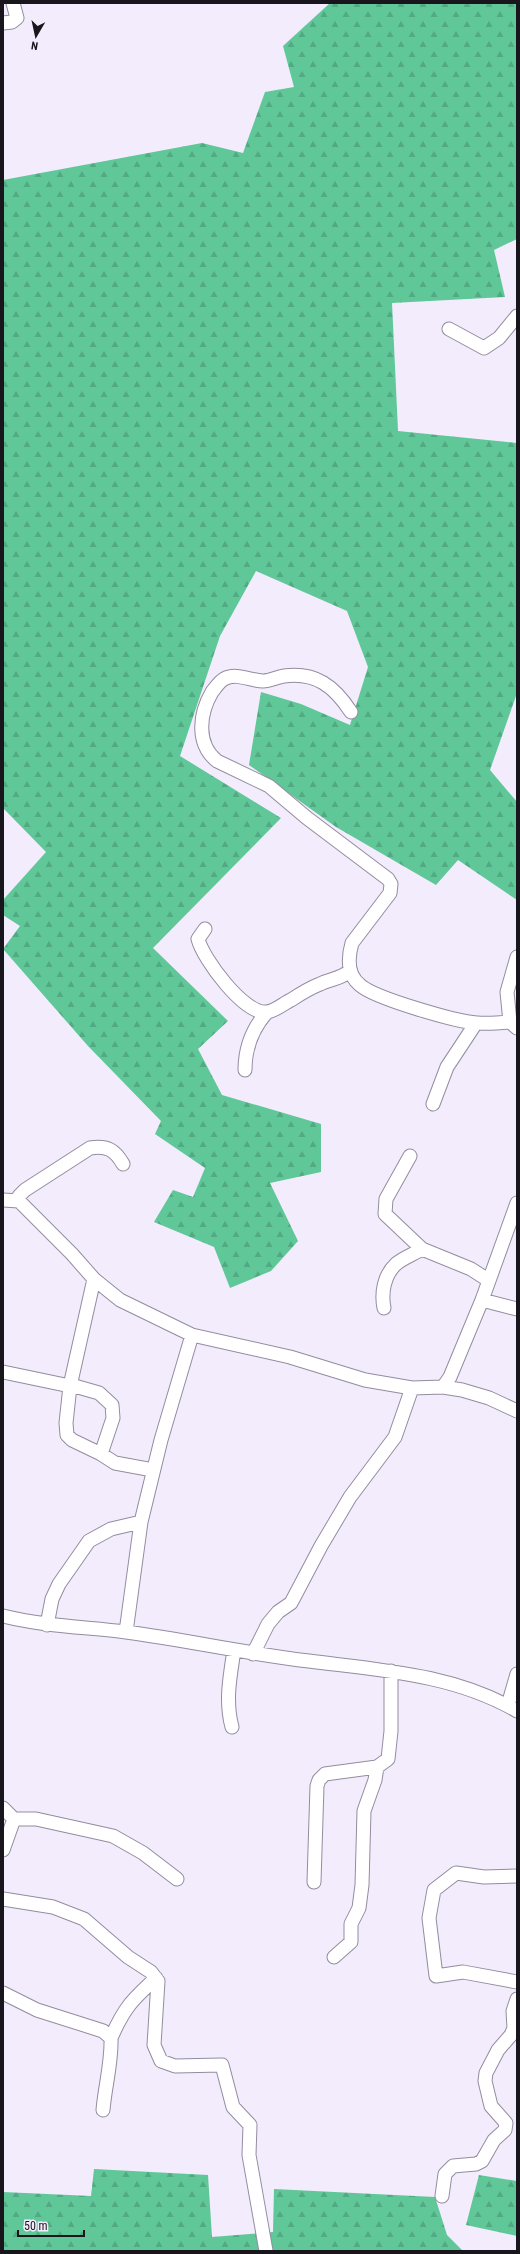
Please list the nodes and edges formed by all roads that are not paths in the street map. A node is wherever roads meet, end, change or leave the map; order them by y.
1 (13, 3) edge
2 (3, 23) edge
3 (517, 316) edge
4 (449, 329) dead end
5 (351, 712) dead end
6 (205, 929) dead end
7 (517, 957) edge
8 (350, 971) junction
9 (268, 1012) junction
10 (476, 1023) junction
11 (514, 1025) edge
12 (245, 1070) dead end
13 (433, 1104) dead end
14 (410, 1156) dead end
15 (124, 1164) dead end
16 (3, 1200) edge
17 (19, 1201) junction
18 (517, 1203) edge
19 (422, 1249) junction
20 (94, 1279) junction
21 (488, 1280) junction
22 (482, 1300) junction
23 (384, 1308) dead end
24 (517, 1309) edge
25 (192, 1335) junction
26 (3, 1372) edge
27 (70, 1386) junction
28 (443, 1387) junction
29 (412, 1388) junction
30 (517, 1410) edge
31 (102, 1454) junction
32 (154, 1470) junction
33 (141, 1522) junction
34 (3, 1616) edge
35 (47, 1625) junction
36 (126, 1632) junction
37 (234, 1650) junction
38 (253, 1654) junction
39 (391, 1671) junction
40 (517, 1674) edge
41 (512, 1708) edge
42 (232, 1727) dead end
43 (376, 1767) junction
44 (3, 1808) edge
45 (14, 1819) junction
46 (3, 1850) edge
47 (517, 1876) edge
48 (177, 1879) dead end
49 (314, 1882) dead end
50 (3, 1899) edge
51 (334, 1956) dead end
52 (156, 1978) junction
53 (517, 1982) edge
54 (3, 1993) edge
55 (517, 1999) edge
56 (111, 2038) junction
57 (103, 2110) dead end
58 (442, 2196) dead end
59 (266, 2251) edge

1 - 2 street
3 - 4 street
5 - 8 street
6 - 9 street
7 - 11 street
8 - 9 street
8 - 10 street
9 - 12 street
10 - 11 street
10 - 13 street
14 - 19 street
15 - 17 street
16 - 17 street
17 - 20 street
18 - 21 street
19 - 21 street
19 - 23 street
20 - 25 street
20 - 27 street
21 - 22 street
22 - 24 street
22 - 28 street
25 - 29 street
25 - 32 street
26 - 27 street
27 - 31 street
27 - 31 street
28 - 29 street
28 - 30 street
29 - 38 street
31 - 32 street
32 - 33 street
33 - 35 street
33 - 36 street
34 - 35 street
35 - 36 street
36 - 37 street
37 - 38 street
37 - 42 street
38 - 39 street
39 - 41 street
39 - 43 street
40 - 41 street
43 - 49 street
43 - 51 street
44 - 45 street
45 - 46 street
45 - 48 street
47 - 53 street
50 - 52 street
52 - 56 street
52 - 59 street
54 - 56 street
55 - 58 street
56 - 57 street

